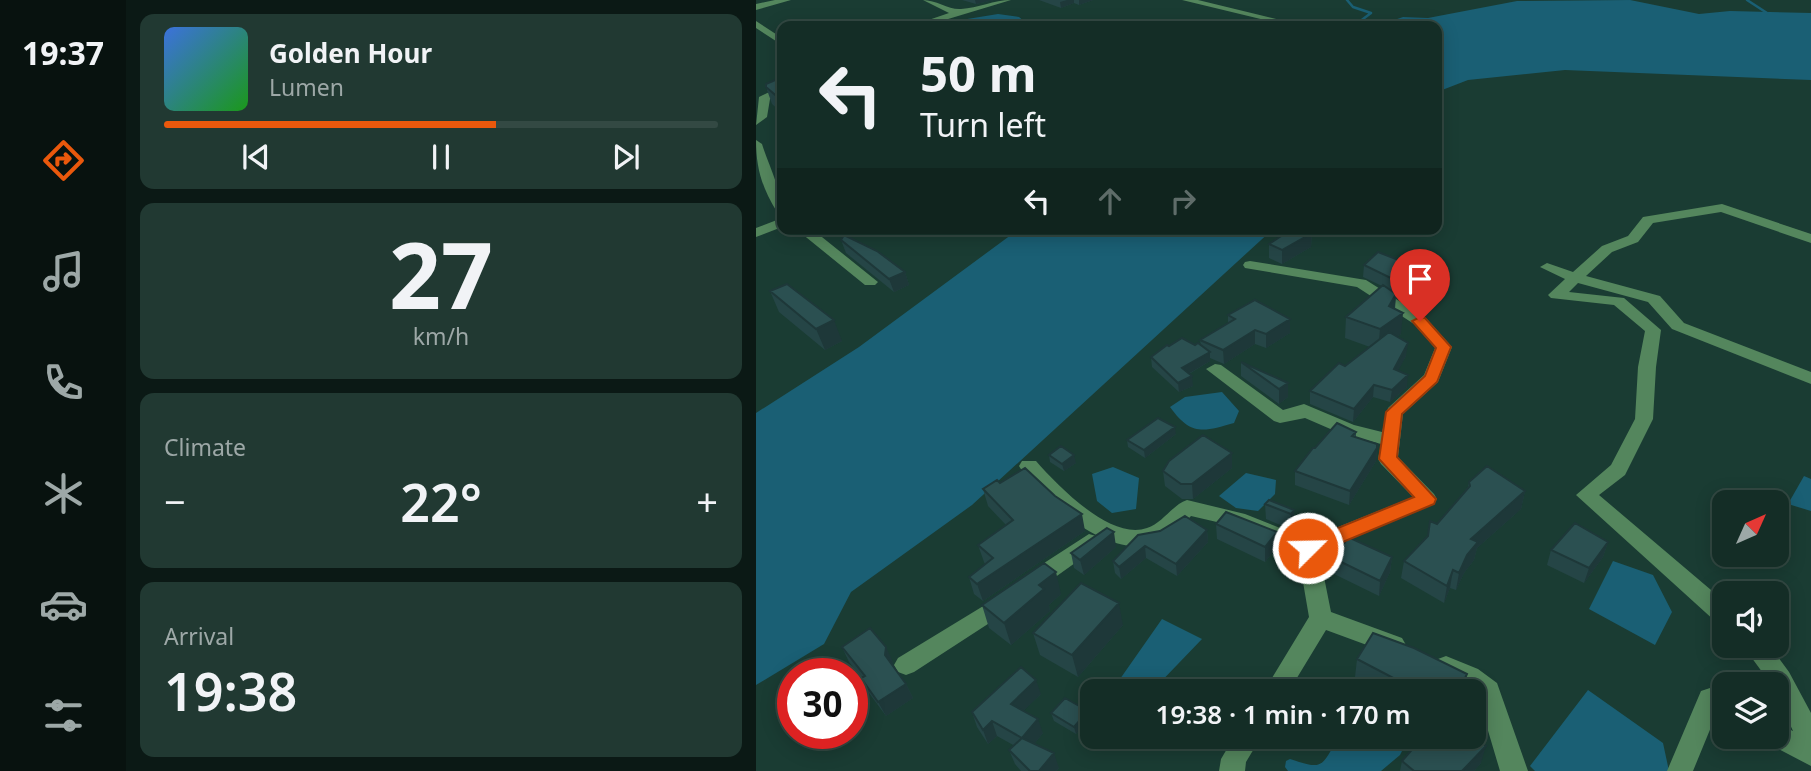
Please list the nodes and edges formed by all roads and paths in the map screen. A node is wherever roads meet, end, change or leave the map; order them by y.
1 (787, 0) edge
2 (927, 0) edge
3 (1007, 0) edge
4 (1185, 0) edge
5 (756, 8) edge
6 (958, 13) junction
7 (932, 21) edge
8 (1278, 21) edge
9 (756, 23) edge
10 (777, 38) edge
11 (777, 91) edge
12 (756, 122) edge
13 (756, 144) edge
14 (777, 201) edge
15 (777, 224) edge
16 (756, 233) edge
17 (811, 235) edge
18 (1811, 239) edge
19 (1250, 265) dead end
20 (1547, 268) dead end
21 (1575, 278) junction
22 (870, 282) dead end
23 (1215, 369) dead end
24 (1811, 378) edge
25 (1390, 440) junction
26 (1029, 466) dead end
27 (1106, 531) junction
28 (1308, 548) junction
29 (1712, 605) edge
30 (1321, 618) junction
31 (1767, 658) edge
32 (906, 666) dead end
33 (1283, 679) edge
34 (1712, 700) edge
35 (1789, 742) edge
36 (1811, 744) edge
37 (1240, 749) edge
38 (1811, 754) edge
39 (1232, 771) edge
40 (1515, 771) edge
41 (1680, 771) edge

1 - 5 street
2 - 6 street
3 - 6 street
4 - 8 street
6 - 7 street
9 - 10 street
11 - 12 street
13 - 14 street
15 - 16 street
17 - 22 street
18 - 21 street
19 - 25 street
20 - 21 street
21 - 24 street
21 - 29 street
23 - 25 street
25 - 28 street
26 - 27 street
27 - 28 street
27 - 32 street
28 - 30 street
30 - 33 street
30 - 40 street
31 - 36 street
34 - 41 street
35 - 38 street
37 - 39 street

